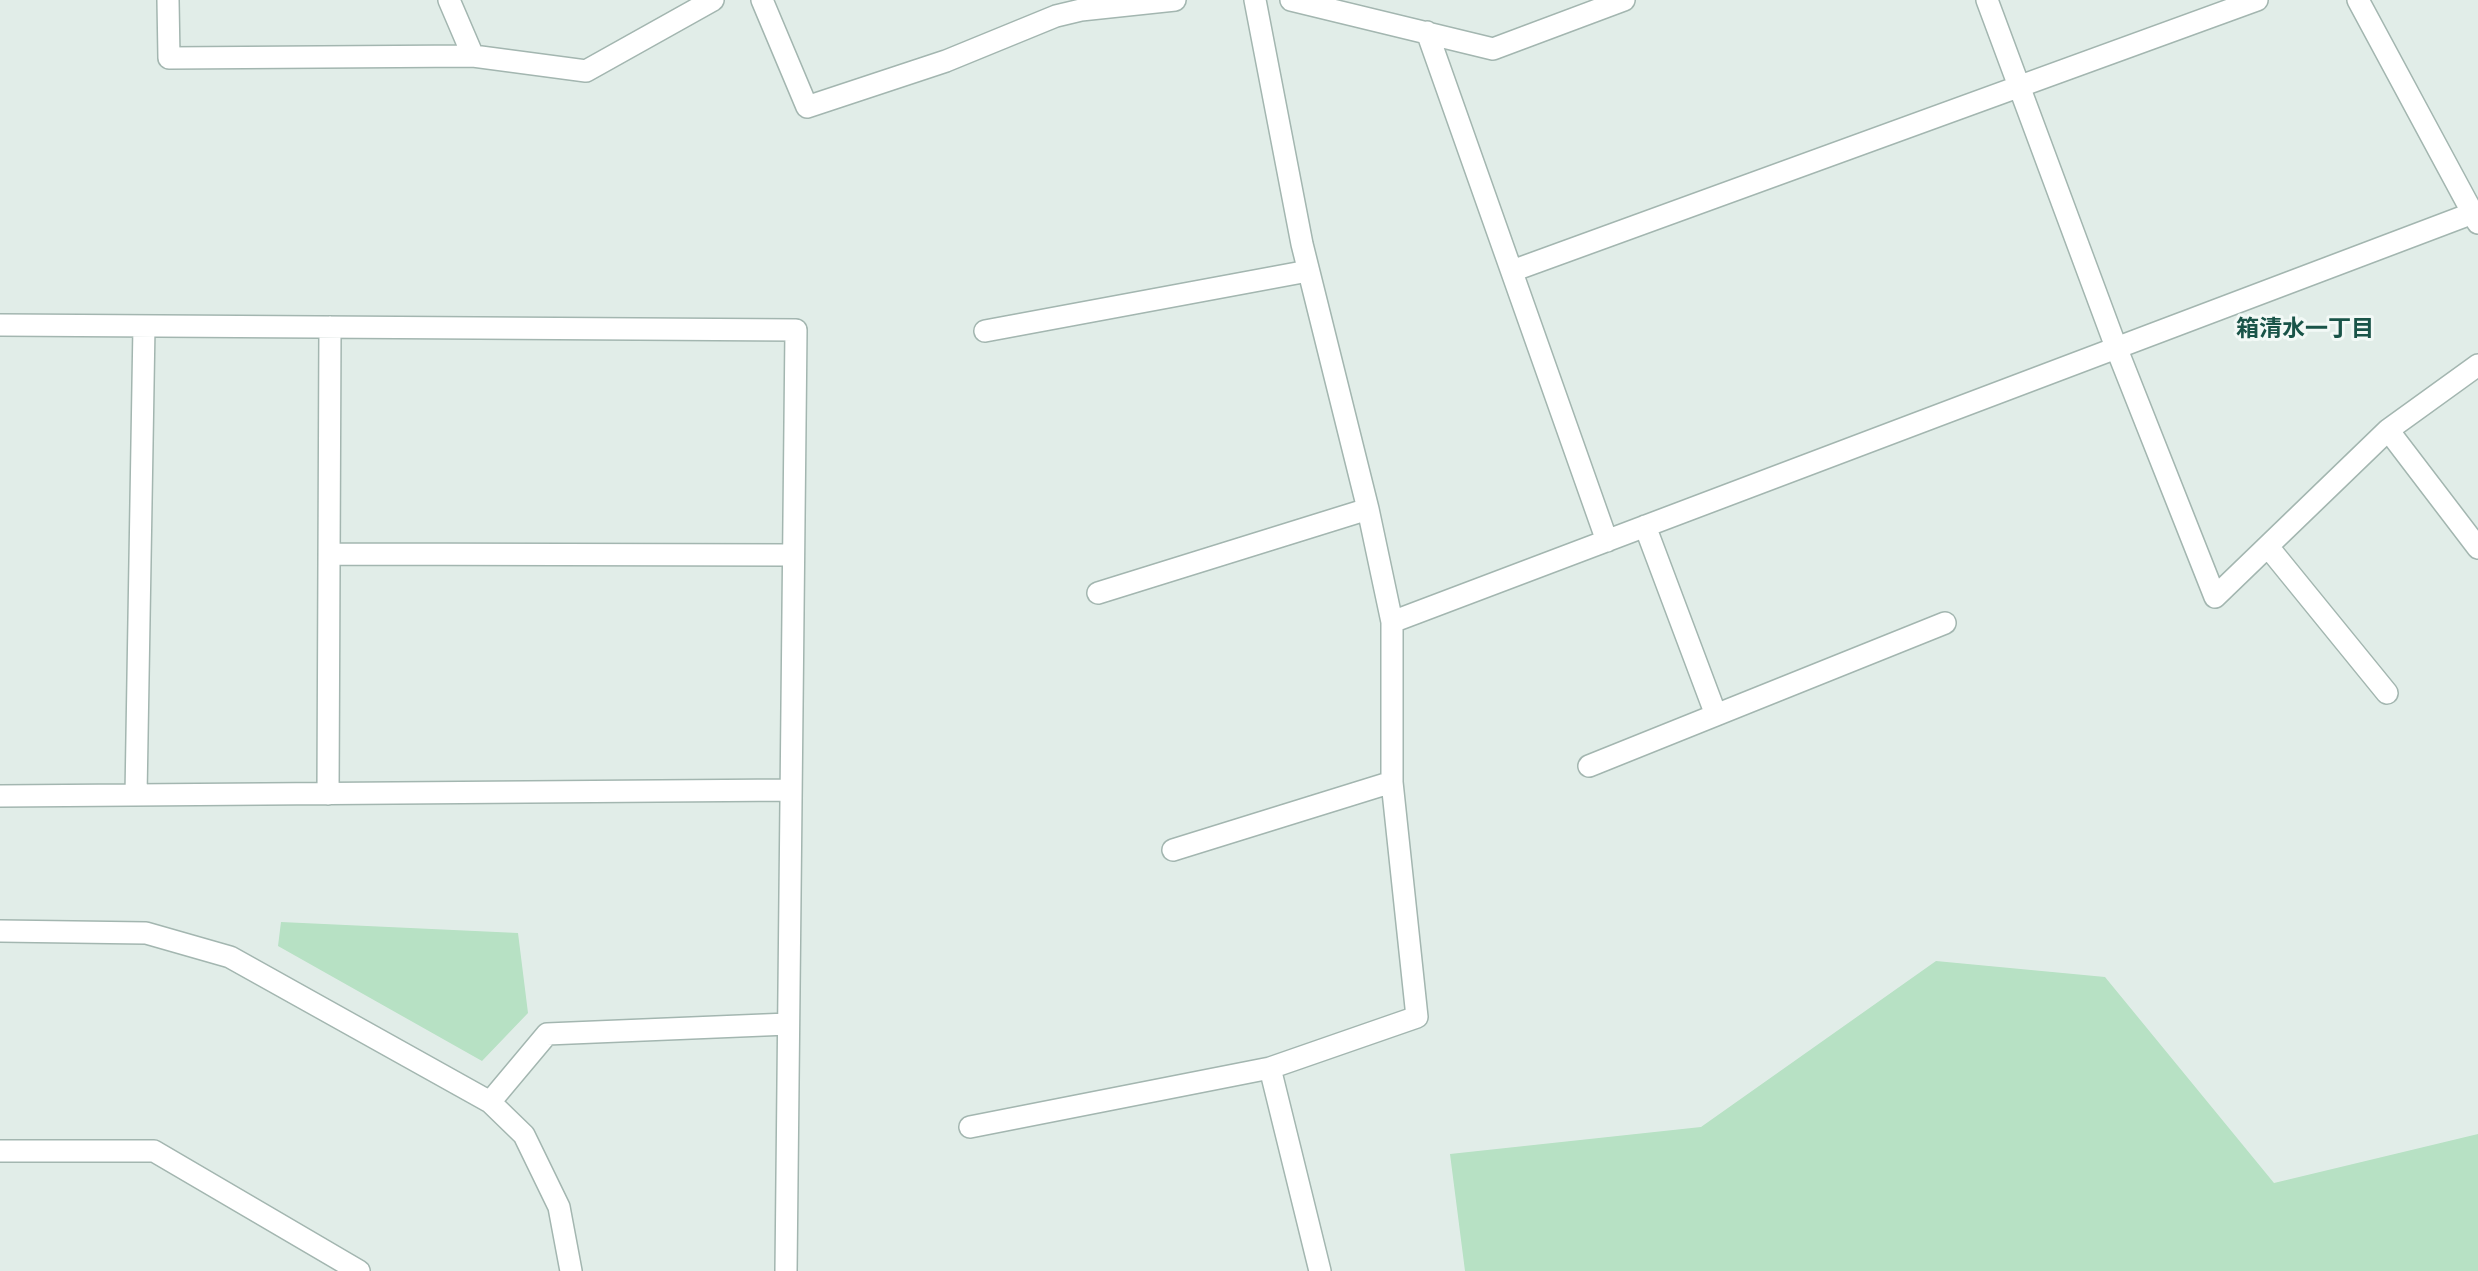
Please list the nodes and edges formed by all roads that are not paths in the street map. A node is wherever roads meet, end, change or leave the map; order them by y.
1 (168, 0) edge
2 (449, 0) edge
3 (713, 0) edge
4 (762, 0) edge
5 (1175, 0) edge
6 (1255, 0) edge
7 (1291, 0) edge
8 (1624, 0) edge
9 (1987, 0) edge
10 (2257, 0) edge
11 (2358, 0) edge
12 (1053, 8) edge
13 (1427, 32) junction
14 (473, 56) junction
15 (2019, 87) junction
16 (2475, 218) edge
17 (1308, 271) junction
18 (1512, 271) junction
19 (0, 325) edge
20 (144, 326) junction
21 (330, 327) junction
22 (985, 331) dead end
23 (2116, 347) junction
24 (2478, 365) edge
25 (2388, 430) junction
26 (1368, 509) junction
27 (1645, 526) junction
28 (1607, 541) junction
29 (2269, 548) junction
30 (2478, 548) edge
31 (329, 554) junction
32 (793, 555) junction
33 (1098, 593) dead end
34 (1392, 622) junction
35 (1945, 623) dead end
36 (2387, 693) dead end
37 (1716, 715) junction
38 (1588, 766) dead end
39 (1392, 782) junction
40 (791, 790) junction
41 (328, 794) junction
42 (136, 795) junction
43 (0, 796) edge
44 (1173, 850) dead end
45 (0, 931) edge
46 (789, 1024) junction
47 (1270, 1068) junction
48 (490, 1102) junction
49 (970, 1127) dead end
50 (0, 1151) edge
51 (359, 1271) edge
52 (571, 1271) edge
53 (786, 1271) edge
54 (1320, 1271) edge

1 - 14 street
2 - 14 street
3 - 14 street
4 - 12 street
5 - 12 street
6 - 17 street
7 - 13 street
8 - 13 street
9 - 15 street
10 - 15 street
11 - 16 street
13 - 18 street
15 - 18 street
15 - 23 street
16 - 23 street
17 - 22 street
17 - 26 street
18 - 28 street
19 - 20 street
20 - 21 street
20 - 42 street
21 - 31 street
21 - 32 street
23 - 27 street
23 - 29 street
24 - 25 street
25 - 29 street
25 - 30 street
26 - 33 street
26 - 34 street
27 - 28 street
27 - 37 street
28 - 34 street
29 - 36 street
31 - 32 street
31 - 41 street
32 - 40 street
34 - 39 street
35 - 37 street
37 - 38 street
39 - 44 street
39 - 47 street
40 - 41 street
40 - 46 street
41 - 42 street
42 - 43 street
45 - 48 street
46 - 48 street
46 - 53 street
47 - 49 street
47 - 54 street
48 - 52 street
50 - 51 street

